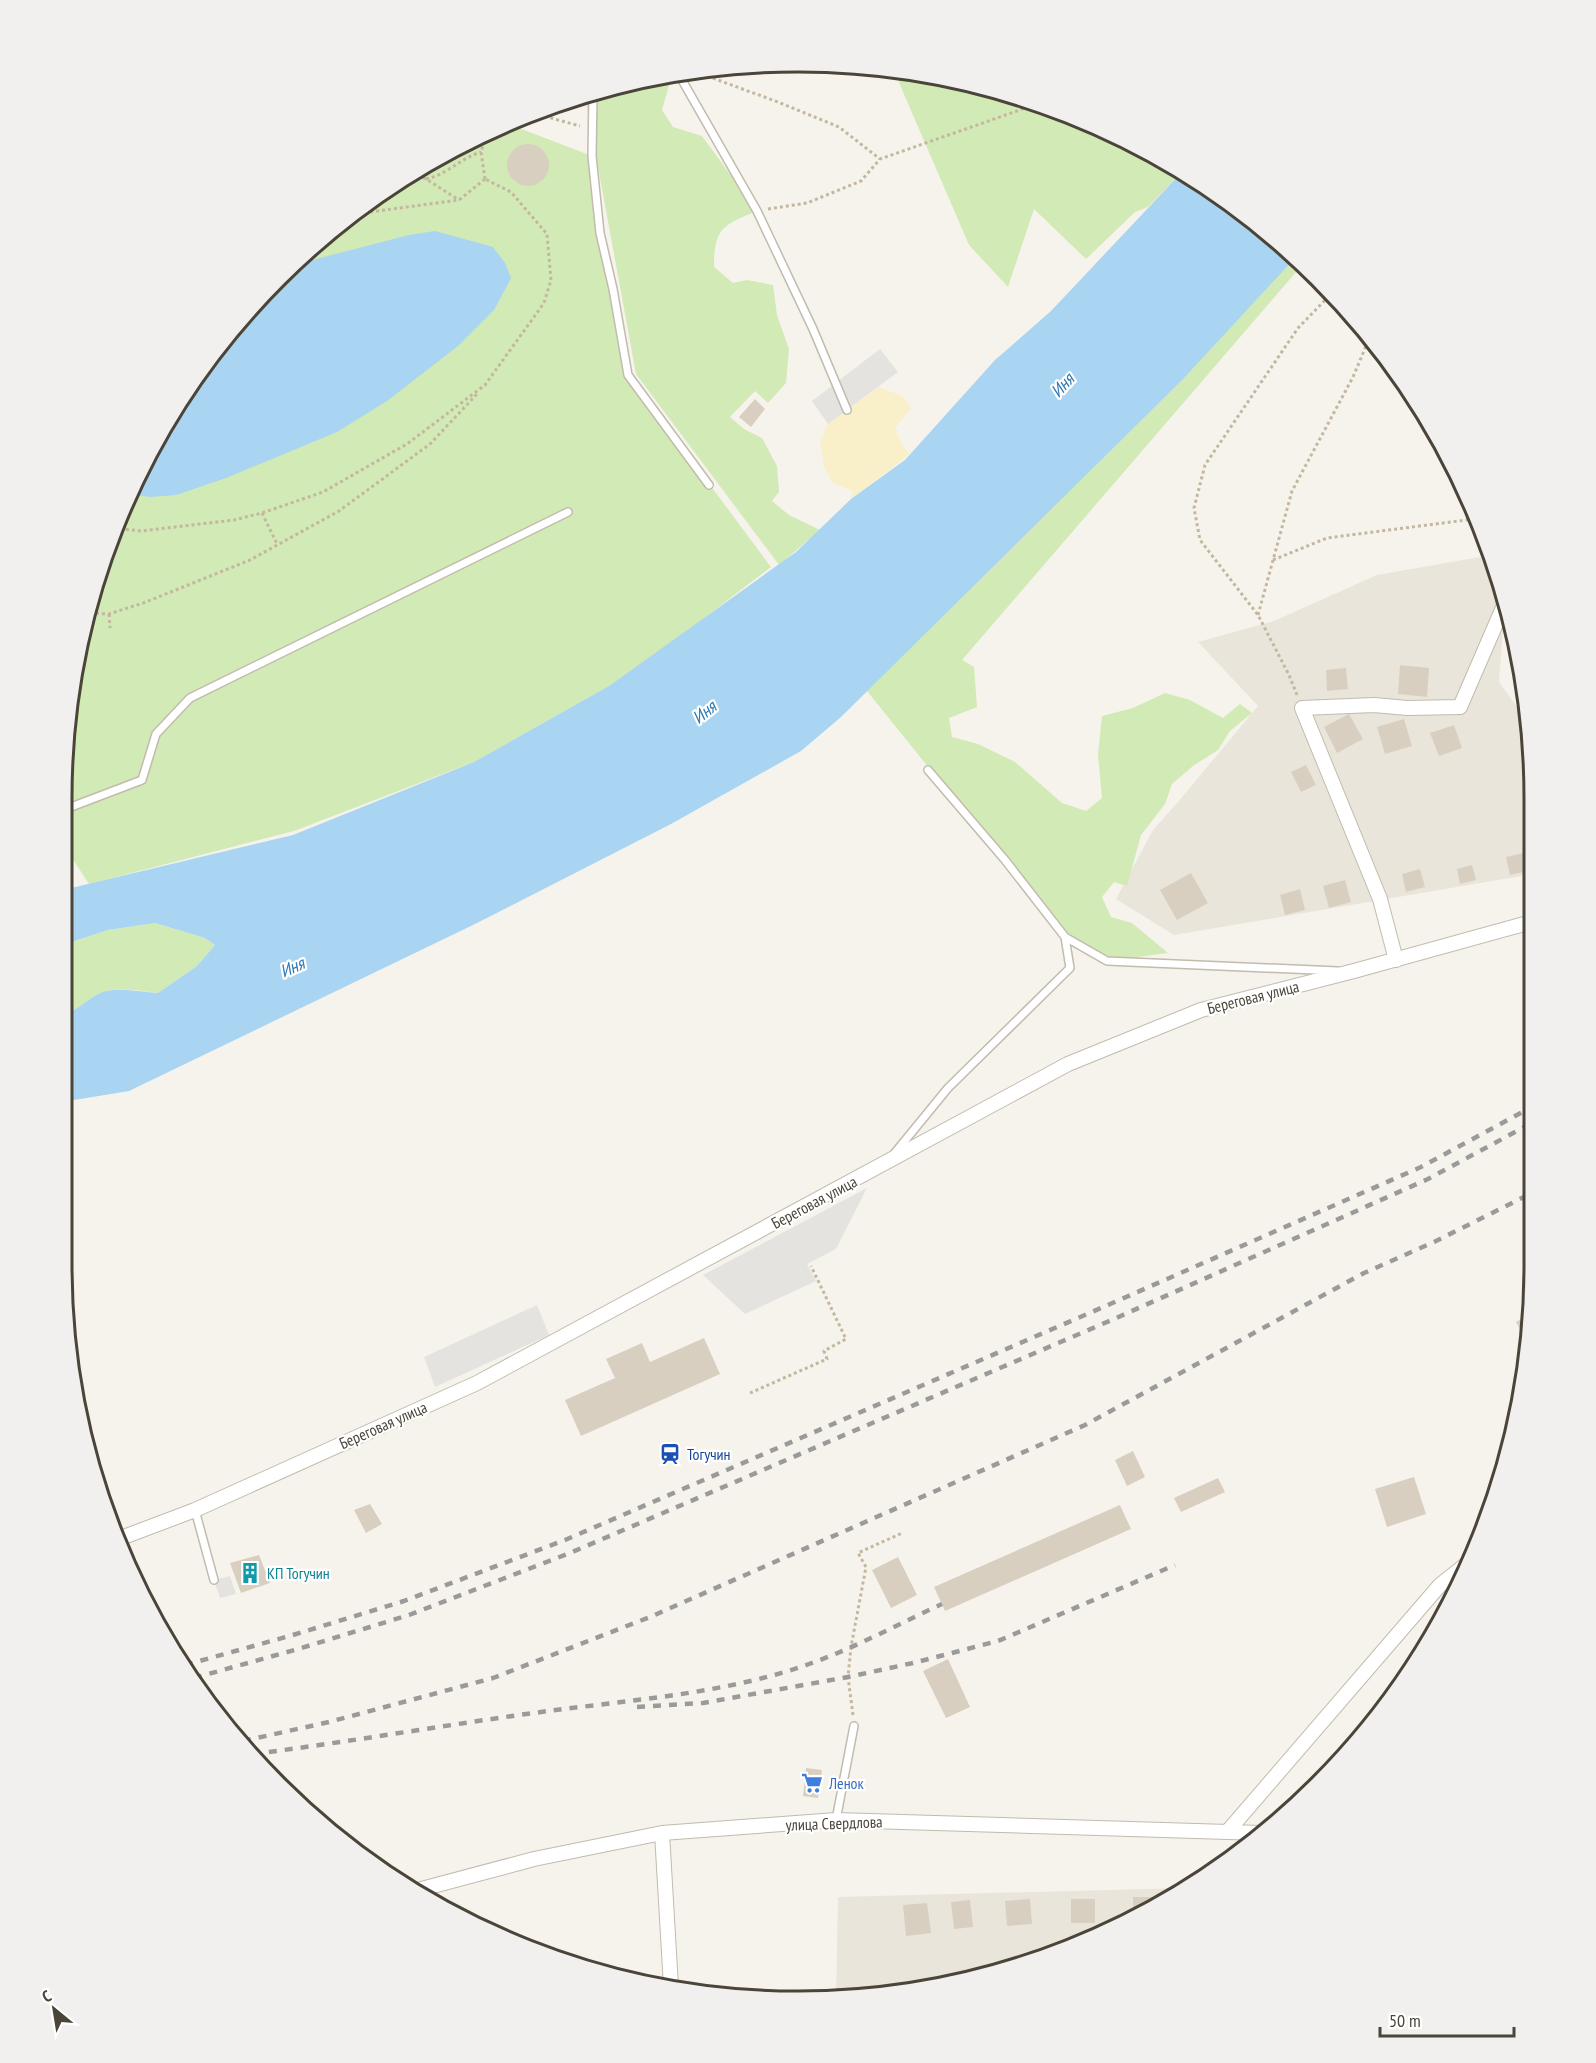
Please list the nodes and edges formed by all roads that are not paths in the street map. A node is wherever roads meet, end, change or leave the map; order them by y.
1 (683, 81) edge
2 (593, 102) edge
3 (847, 410) dead end
4 (710, 485) dead end
5 (568, 512) dead end
6 (1500, 614) edge
7 (928, 770) dead end
8 (72, 807) edge
9 (1524, 924) edge
10 (1065, 937) junction
11 (1396, 960) junction
12 (1354, 971) junction
13 (887, 1163) junction
14 (195, 1510) junction
15 (125, 1537) edge
16 (1455, 1574) edge
17 (214, 1580) dead end
18 (854, 1726) road end
19 (836, 1820) junction
20 (1228, 1831) junction
21 (1251, 1832) edge
22 (662, 1833) junction
23 (424, 1887) edge
24 (671, 1979) edge

1 - 3 lane
2 - 4 lane
5 - 8 lane
6 - 11 street
7 - 10 lane
9 - 11 street, Береговая улица
10 - 12 lane
10 - 13 lane
11 - 12 street, Береговая улица
12 - 13 street, Береговая улица
13 - 14 street, Береговая улица
14 - 15 street, Береговая улица
14 - 17 lane
16 - 20 street
18 - 19 lane
19 - 20 street, улица Свердлова
19 - 22 street, улица Свердлова
20 - 21 street, улица Свердлова
22 - 23 street, улица Свердлова
22 - 24 street

